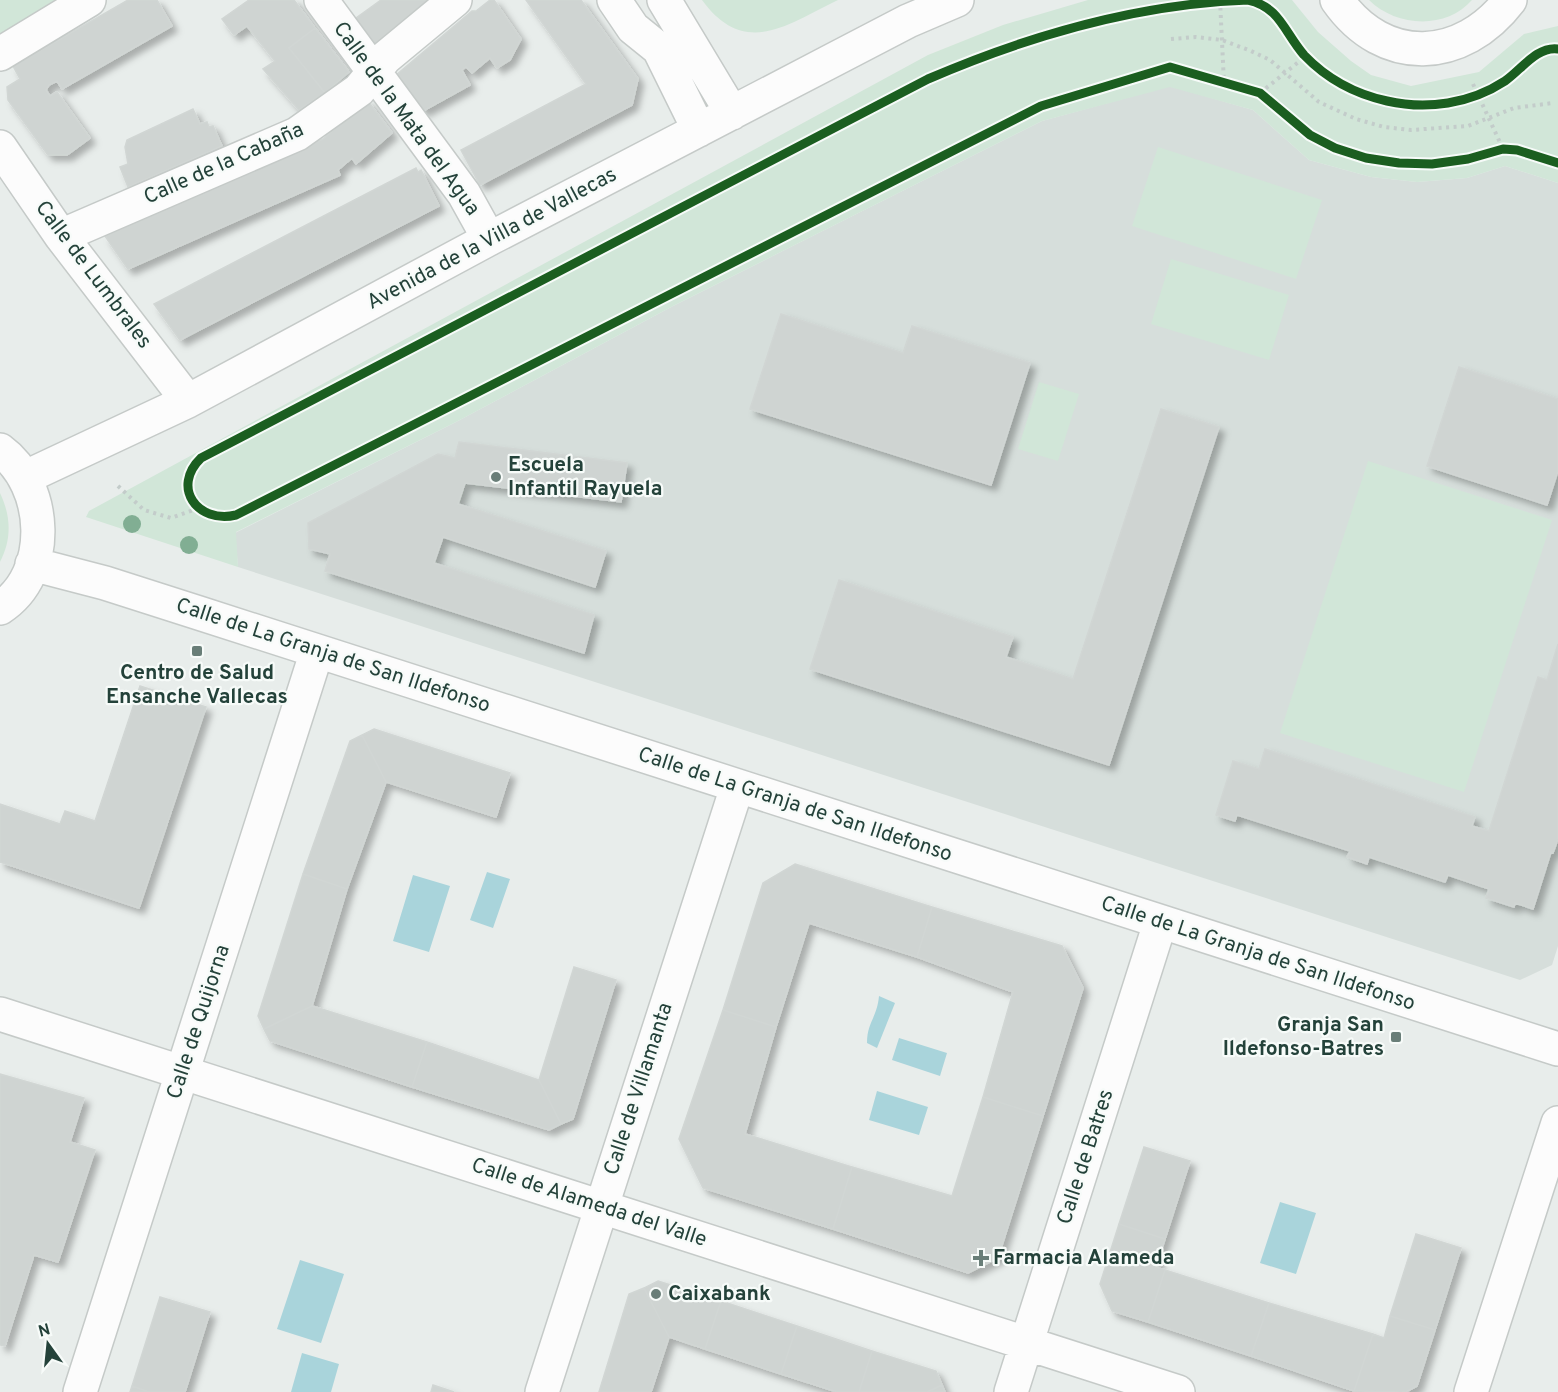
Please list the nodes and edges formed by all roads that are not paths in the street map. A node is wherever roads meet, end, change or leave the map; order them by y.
1 (89, 0) edge
2 (321, 0) edge
3 (455, 0) edge
4 (614, 0) edge
5 (662, 0) edge
6 (957, 0) edge
7 (1337, 0) edge
8 (1510, 0) edge
9 (658, 49) junction
10 (0, 54) edge
11 (372, 70) junction
12 (732, 113) junction
13 (699, 130) junction
14 (0, 147) edge
15 (61, 236) junction
16 (489, 239) junction
17 (188, 401) junction
18 (0, 450) edge
19 (26, 477) junction
20 (32, 564) junction
21 (0, 608) edge
22 (317, 651) junction
23 (737, 787) junction
24 (1160, 923) junction
25 (0, 1014) edge
26 (1558, 1050) edge
27 (183, 1072) junction
28 (1558, 1122) edge
29 (601, 1206) junction
30 (1027, 1344) junction
31 (80, 1392) edge
32 (542, 1392) edge
33 (1011, 1392) edge
34 (1178, 1392) edge
35 (1471, 1392) edge

1 - 10 street
2 - 11 street, Calle de la Mata del Agua
3 - 11 street, Calle de la Cabaña
4 - 9 street
5 - 9 street
5 - 12 street
6 - 12 street, Avenida de la Villa de Vallecas
7 - 8 street
9 - 13 street
11 - 15 street, Calle de la Cabaña
11 - 16 street, Calle de la Mata del Agua
12 - 13 street, Avenida de la Villa de Vallecas
13 - 16 street, Avenida de la Villa de Vallecas
14 - 15 street, Calle de Lumbrales
15 - 17 street, Calle de Lumbrales
16 - 17 street, Avenida de la Villa de Vallecas
17 - 19 street, Avenida de la Villa de Vallecas
18 - 19 street
19 - 20 street
20 - 21 street
20 - 22 street, Calle de La Granja de San Ildefonso
22 - 23 street, Calle de La Granja de San Ildefonso
22 - 27 street, Calle de Quijorna
23 - 24 street, Calle de La Granja de San Ildefonso
23 - 29 street, Calle de Villamanta
24 - 26 street, Calle de La Granja de San Ildefonso
24 - 30 street, Calle de Batres
25 - 27 street, Calle de Alameda del Valle
27 - 29 street, Calle de Alameda del Valle
27 - 31 street, Calle de Quijorna
28 - 35 street
29 - 30 street, Calle de Alameda del Valle
29 - 32 street, Calle de Villamanta
30 - 33 street, Calle de Batres
30 - 34 street, Calle de Alameda del Valle

